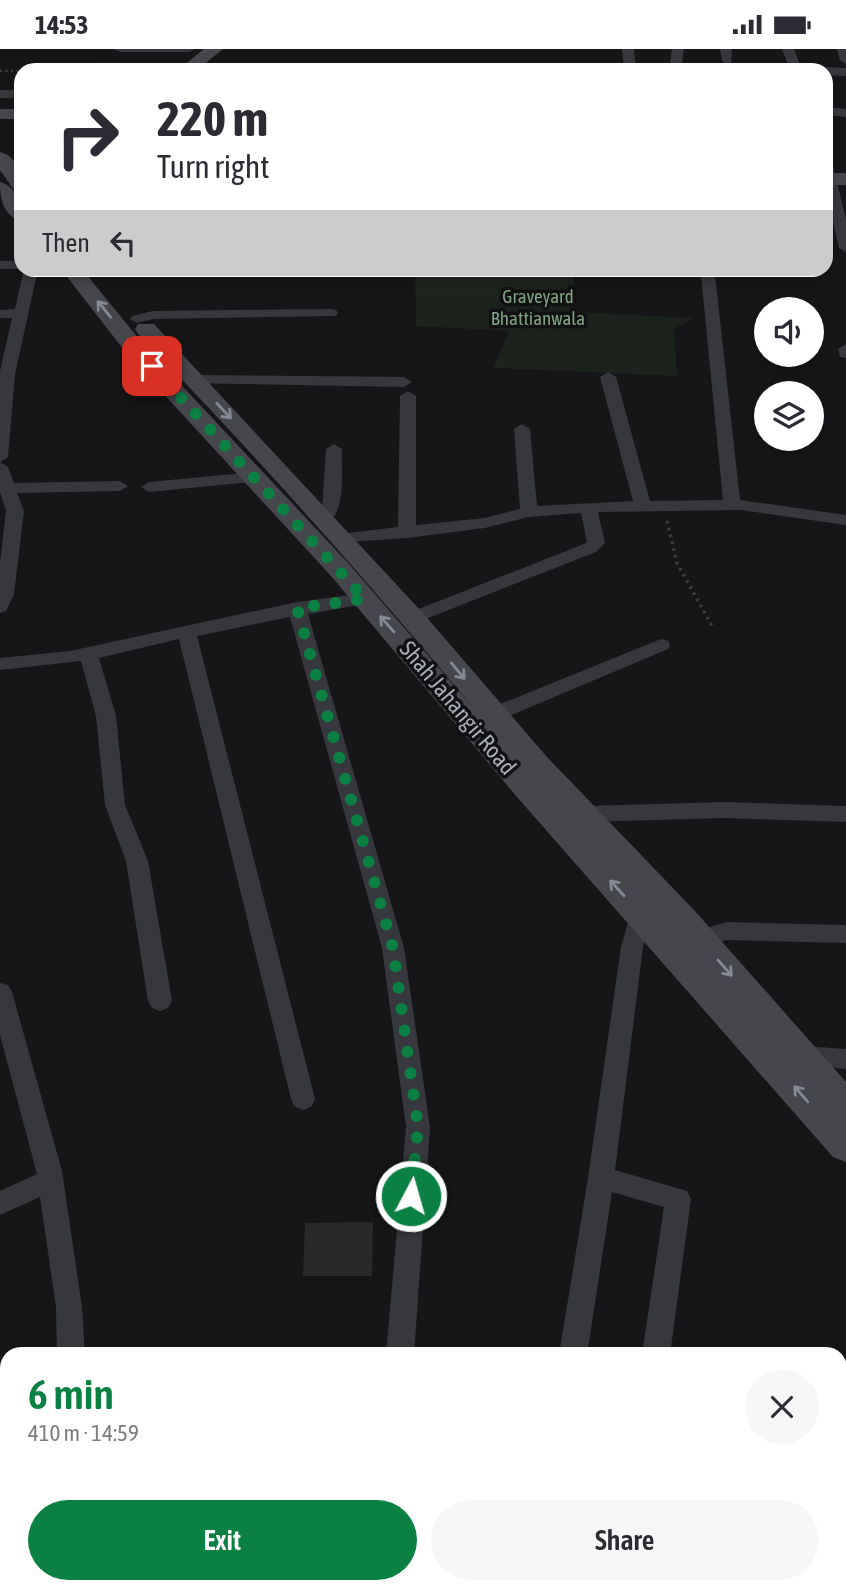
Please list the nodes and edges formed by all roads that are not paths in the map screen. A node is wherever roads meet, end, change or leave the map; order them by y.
1 (120, 49) edge
2 (215, 49) edge
3 (843, 49) edge
4 (846, 60) edge
5 (190, 61) edge
6 (0, 157) edge
7 (14, 176) edge
8 (833, 180) edge
9 (0, 188) edge
10 (11, 208) edge
11 (846, 248) edge
12 (29, 277) edge
13 (77, 277) edge
14 (103, 277) edge
15 (708, 277) edge
16 (21, 313) junction
17 (331, 313) dead end
18 (0, 314) edge
19 (137, 319) junction
20 (4, 374) edge
21 (608, 377) dead end
22 (196, 380) junction
23 (522, 429) dead end
24 (334, 449) dead end
25 (0, 457) edge
26 (0, 467) edge
27 (255, 477) junction
28 (120, 486) dead end
29 (149, 487) dead end
30 (7, 488) junction
31 (732, 505) junction
32 (588, 507) junction
33 (643, 507) junction
34 (529, 512) junction
35 (846, 520) edge
36 (332, 529) junction
37 (407, 533) junction
38 (3, 577) edge
39 (365, 599) junction
40 (0, 607) edge
41 (297, 608) junction
42 (413, 618) junction
43 (187, 632) junction
44 (660, 645) dead end
45 (89, 655) junction
46 (0, 664) edge
47 (495, 714) junction
48 (587, 814) junction
49 (846, 814) edge
50 (640, 913) junction
51 (846, 934) edge
52 (699, 939) junction
53 (0, 992) edge
54 (160, 1001) dead end
55 (803, 1056) junction
56 (846, 1059) edge
57 (303, 1099) dead end
58 (846, 1106) edge
59 (846, 1146) edge
60 (601, 1178) junction
61 (50, 1180) junction
62 (0, 1203) edge
63 (72, 1347) edge
64 (401, 1347) edge
65 (574, 1347) edge
66 (657, 1347) edge

1 - 5 street
2 - 5 street
3 - 4 street
6 - 7 street
8 - 11 street
9 - 10 street
12 - 16 street
27 -> 13 street, Shah Jahangir Road
14 - 19 street, Shah Jahangir Road
15 - 31 street
16 - 18 street
16 - 20 street
17 - 19 street
19 - 22 street, Shah Jahangir Road
20 - 25 street
21 - 33 street
22 -> 36 street, Shah Jahangir Road
22 - 37 street
23 - 34 street
24 - 36 street
26 - 30 street
27 - 29 street
27 - 39 street, Shah Jahangir Road
28 - 30 street
30 - 38 street
31 - 33 street
31 - 35 street
32 - 33 street
32 - 34 street
32 - 42 street
34 - 37 street
36 - 37 street
36 - 42 street, Shah Jahangir Road
38 - 40 street
39 - 41 street
50 -> 39 street, Shah Jahangir Road
41 - 43 street
41 - 64 street
42 -> 47 street, Shah Jahangir Road
43 - 45 street
43 - 57 street
44 - 47 street
45 - 46 street
45 - 54 street
47 - 48 street, Shah Jahangir Road
48 - 49 street
48 - 52 street, Shah Jahangir Road
59 -> 50 street, Shah Jahangir Road
50 - 60 street
51 - 52 street
52 -> 55 street, Shah Jahangir Road
53 - 61 street
55 - 56 street
55 - 58 street, Shah Jahangir Road
60 - 65 street
60 - 66 street
61 - 62 street
61 - 63 street

